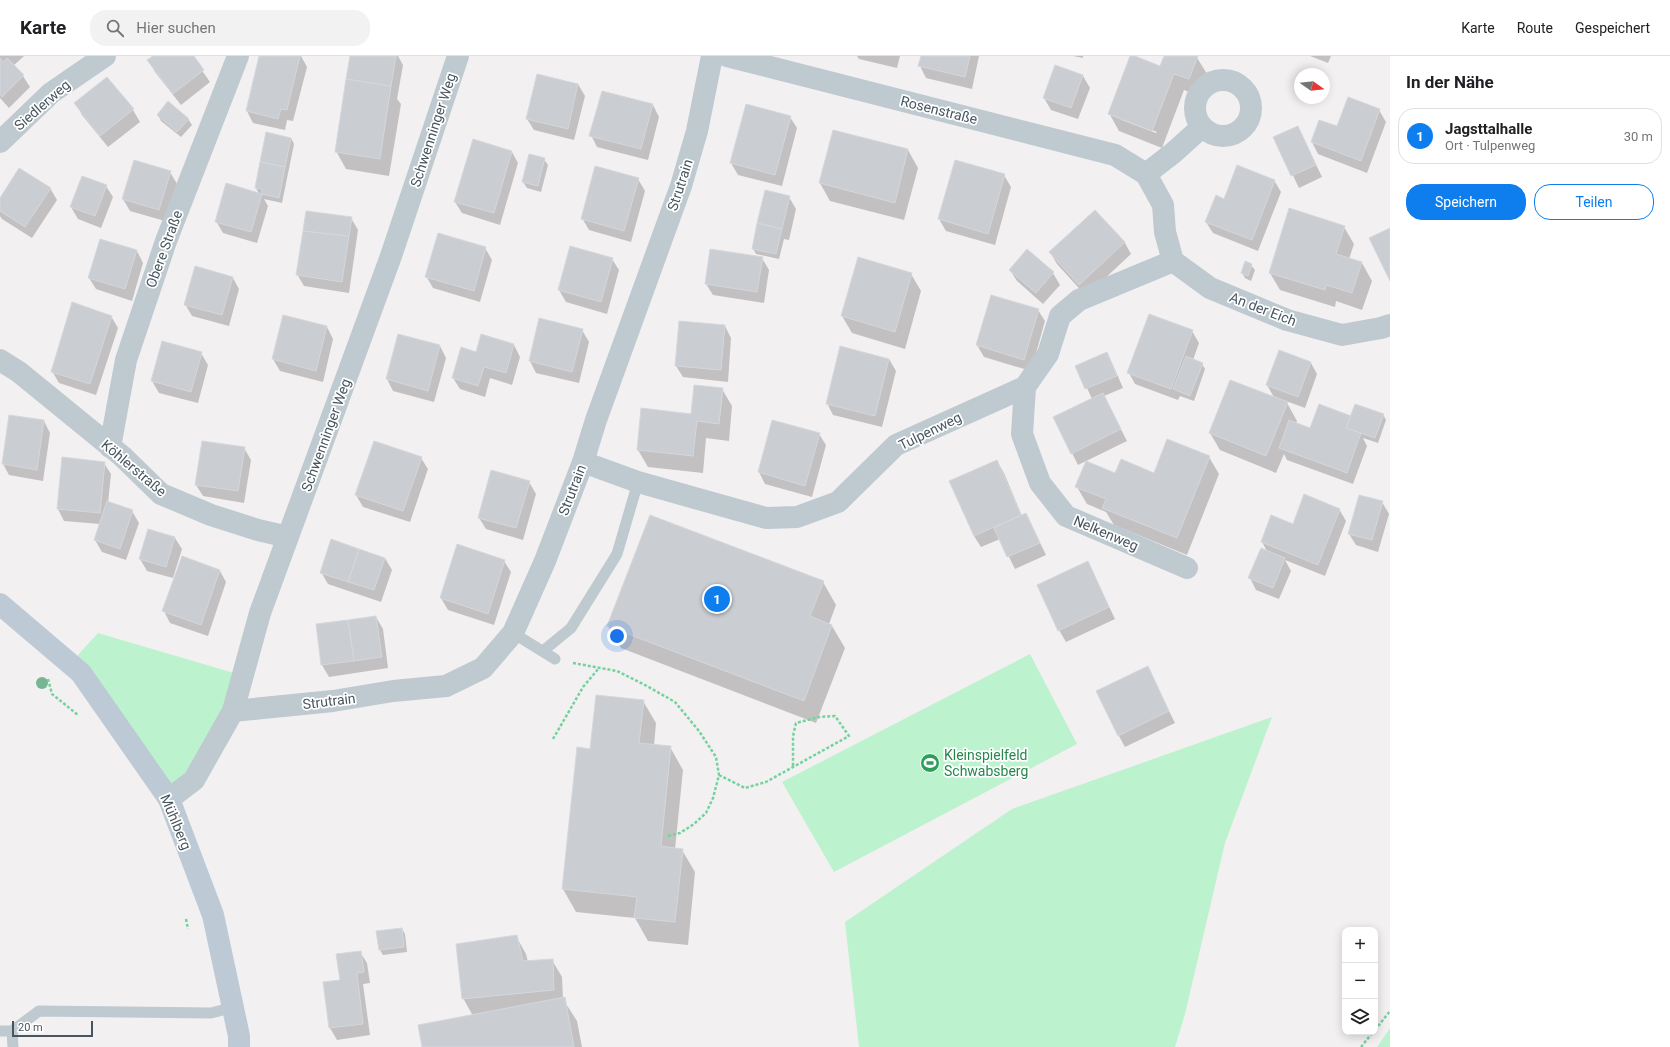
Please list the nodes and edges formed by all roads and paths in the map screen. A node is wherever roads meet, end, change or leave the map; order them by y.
1 (105, 56) edge
2 (238, 56) edge
3 (458, 56) edge
4 (712, 56) edge
5 (728, 56) edge
6 (1202, 127) dead end
7 (0, 142) edge
8 (1146, 174) junction
9 (1173, 261) junction
10 (1390, 325) edge
11 (0, 360) edge
12 (1025, 387) junction
13 (110, 447) junction
14 (583, 462) junction
15 (638, 482) junction
16 (288, 537) junction
17 (1187, 568) dead end
18 (0, 604) edge
19 (513, 633) junction
20 (543, 651) junction
21 (555, 659) joint
22 (598, 668) junction
23 (46, 672) dead end
24 (233, 712) junction
25 (82, 718) dead end
26 (553, 739) dead end
27 (793, 767) junction
28 (719, 775) junction
29 (169, 799) junction
30 (668, 836) dead end
31 (184, 914) dead end
32 (190, 937) dead end
33 (234, 1008) junction
34 (1390, 1011) edge
35 (1378, 1026) edge
36 (0, 1031) edge
37 (12, 1031) junction
38 (1371, 1035) edge
39 (13, 1047) edge
40 (239, 1047) edge
41 (1361, 1047) edge

1 - 7 street, Siedlerweg
2 - 13 street, Obere Straße
3 - 16 street, Schwenninger Weg
4 - 14 street, Strutrain
5 - 8 street, Rosenstraße
6 - 8 street
8 - 9 street, Rosenstraße
9 - 10 street, An der Eich
9 - 12 street
11 - 13 street, Köhlerstraße
12 - 15 street, Tulpenweg
12 - 17 street, Nelkenweg
13 - 16 street, Köhlerstraße
14 - 15 street, Tulpenweg
14 - 19 street, Strutrain
15 - 20 lane
16 - 24 street, Schwenninger Weg
18 - 29 street, Mühlberg
19 - 20 lane
19 - 24 street, Strutrain
20 - 21 lane
21 - 22 path
22 - 26 path
22 - 28 path
23 - 25 path
24 - 29 street, Schwenninger Weg
27 - 27 path
27 - 28 path
28 - 30 path
29 - 33 street, Mühlberg
31 - 32 path
33 - 37 lane
33 - 40 street, Mühlberg
34 - 35 path
36 - 37 lane
37 - 39 lane
38 - 41 path

